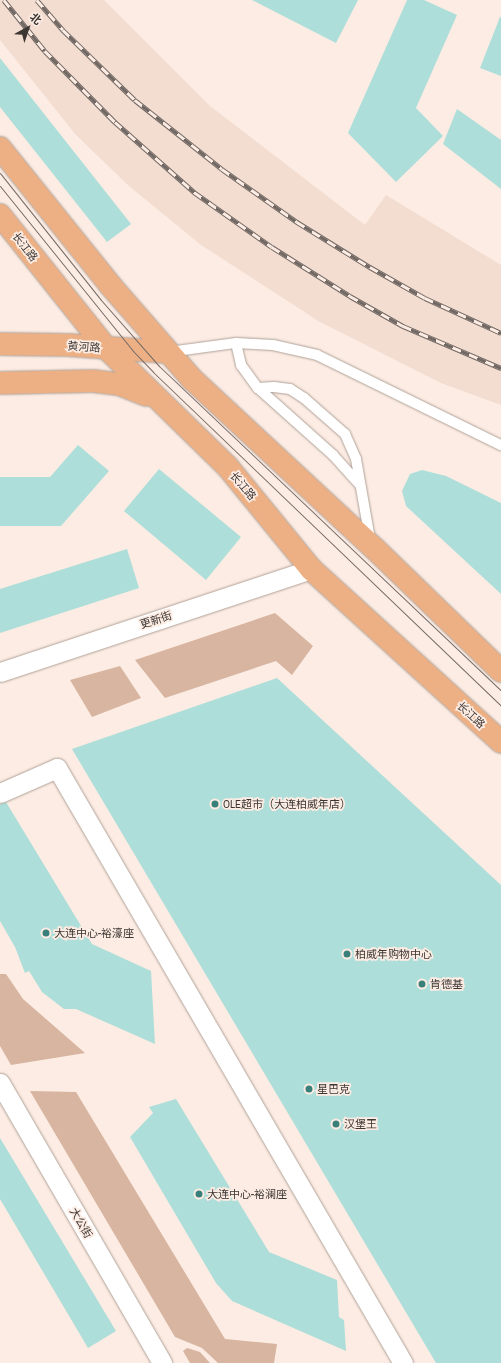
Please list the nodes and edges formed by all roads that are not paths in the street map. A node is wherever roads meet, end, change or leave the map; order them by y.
1 (0, 148) edge
2 (0, 215) edge
3 (236, 343) junction
4 (0, 344) edge
5 (106, 348) junction
6 (167, 352) junction
7 (0, 383) edge
8 (258, 388) junction
9 (157, 400) junction
10 (501, 445) edge
11 (360, 485) junction
12 (374, 548) junction
13 (311, 569) junction
14 (501, 671) edge
15 (0, 672) edge
16 (501, 742) edge
17 (0, 793) edge
18 (0, 1082) edge
19 (162, 1363) edge
20 (403, 1363) edge

1 - 6 main road
2 - 5 main road, 长江路
3 - 6 lane
3 - 8 lane
3 - 10 lane
4 - 5 main road, 黄河路
5 - 6 main road, 黄河路
5 - 9 main road, 长江路
6 - 12 main road
7 - 9 main road
8 - 11 lane
8 - 11 lane
9 - 13 main road, 长江路
11 - 12 lane
12 - 14 main road
13 - 15 street, 更新街
13 - 16 main road, 长江路
17 - 20 street
18 - 19 street, 大公街

